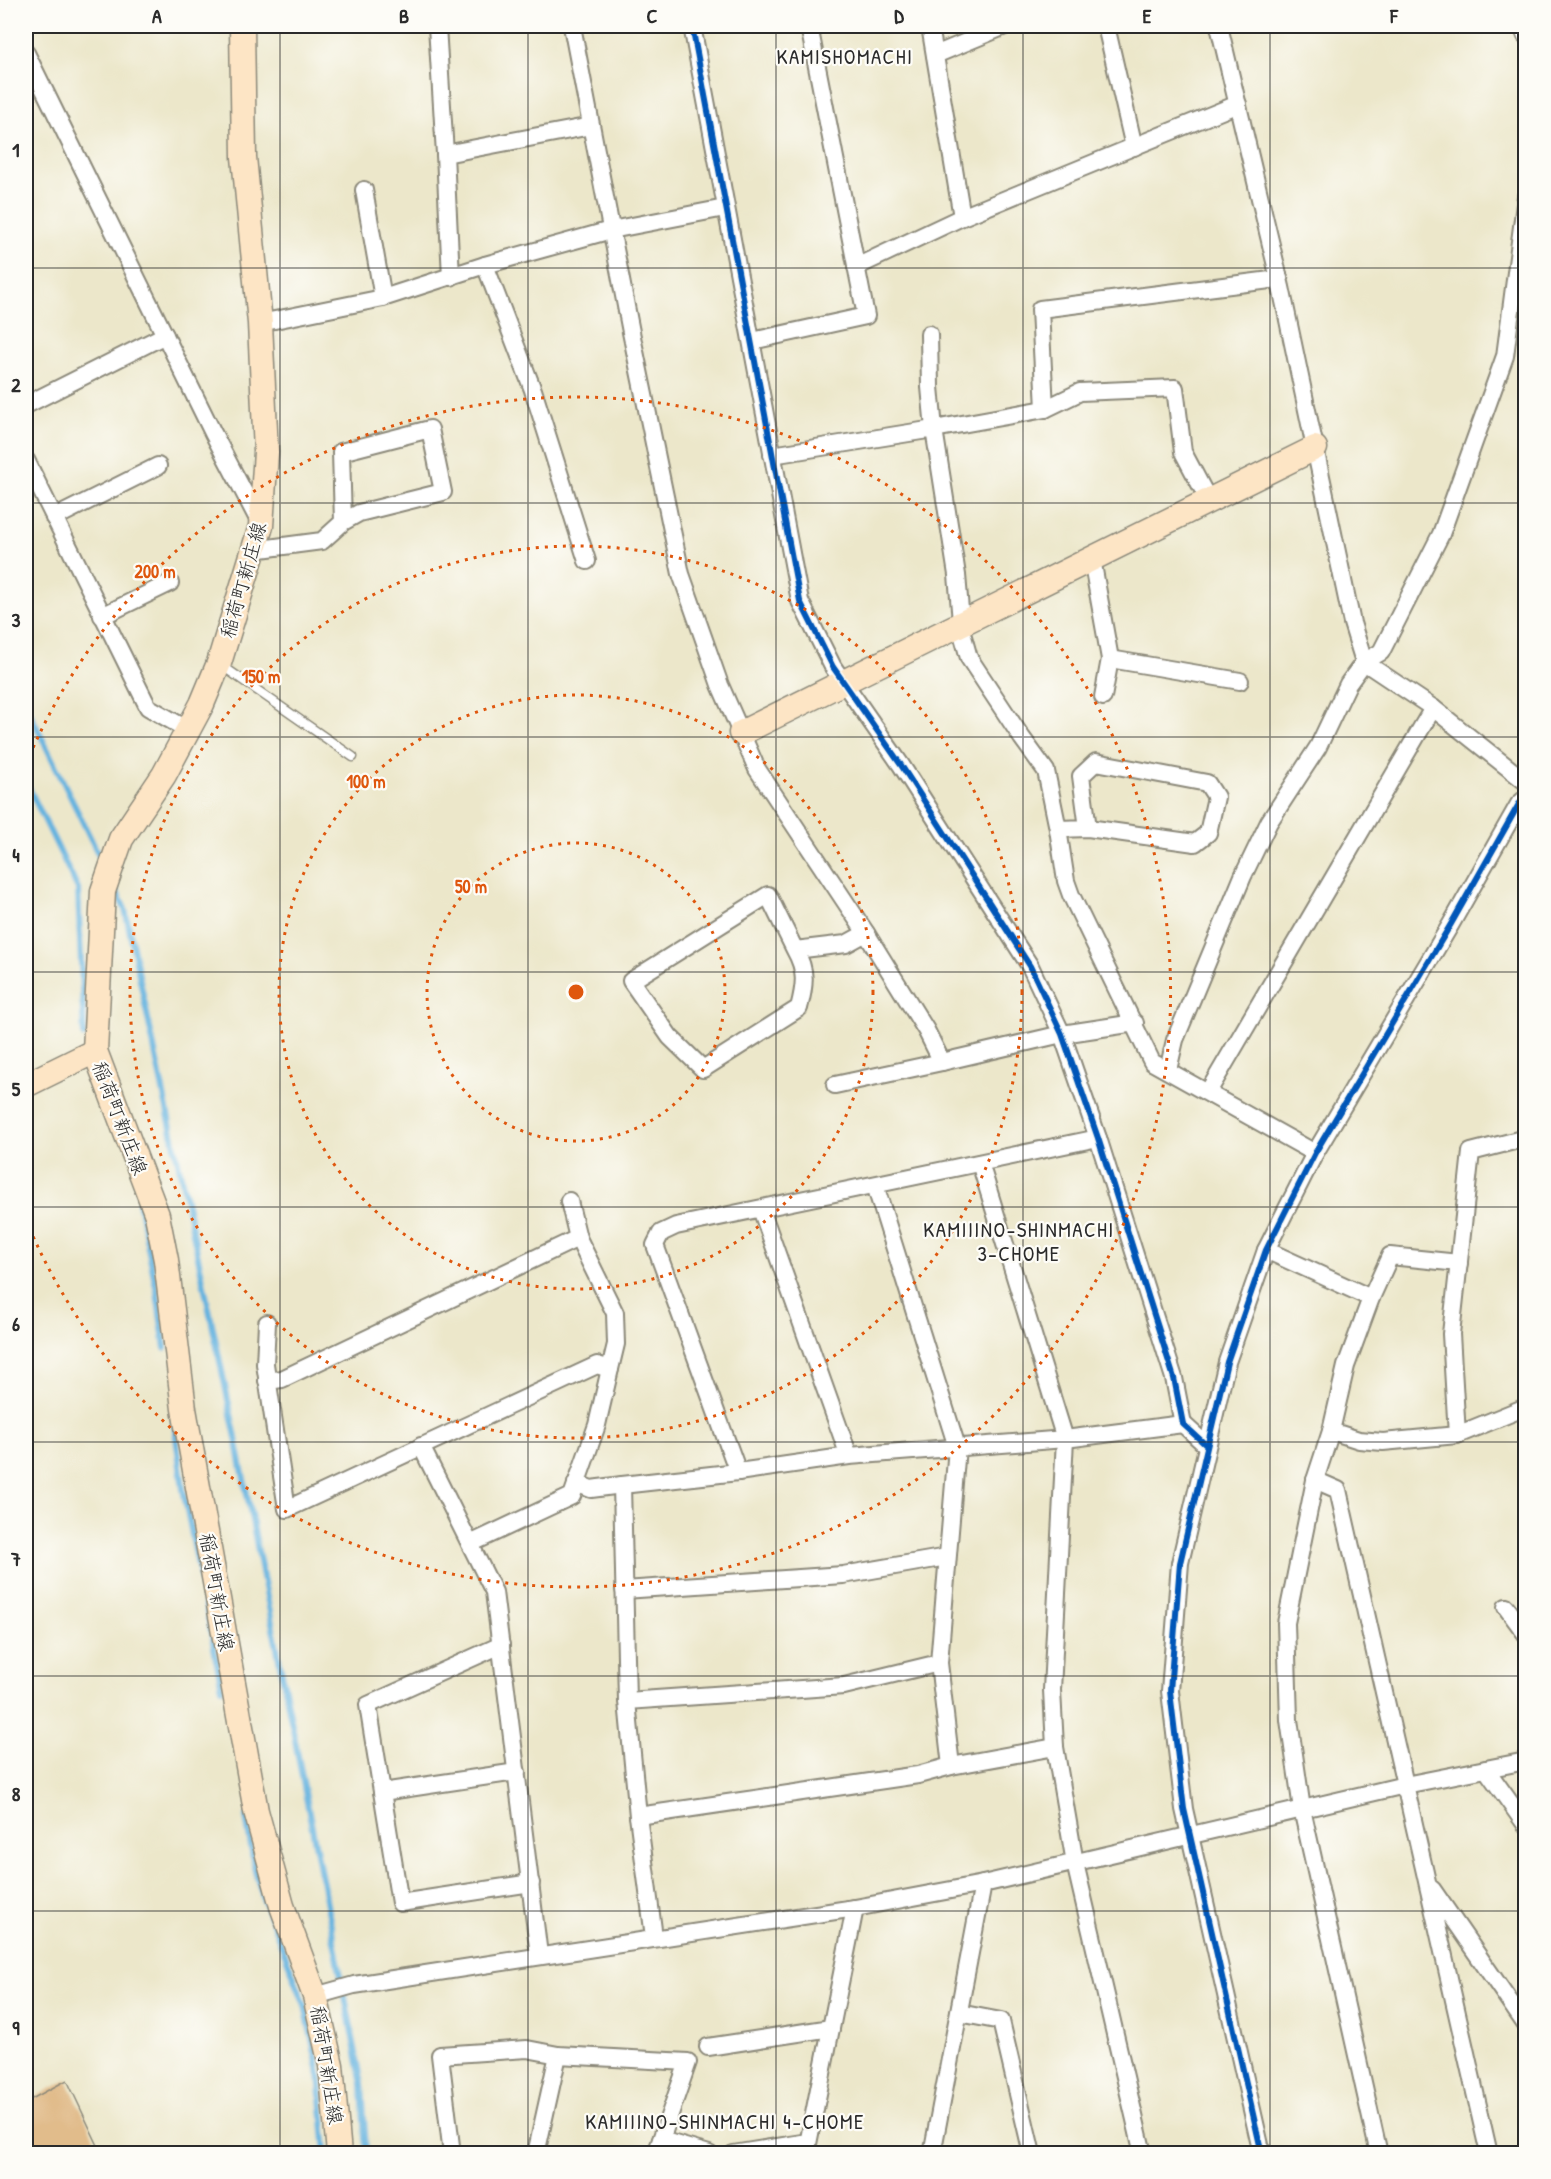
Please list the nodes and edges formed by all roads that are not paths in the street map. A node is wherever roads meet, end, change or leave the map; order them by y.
1 (242, 26) edge
2 (437, 26) edge
3 (572, 26) edge
4 (692, 26) edge
5 (809, 26) edge
6 (930, 26) edge
7 (1005, 26) edge
8 (1106, 26) edge
9 (1219, 26) edge
10 (1522, 26) edge
11 (1526, 36) edge
12 (26, 53) edge
13 (935, 55) junction
14 (1238, 104) junction
15 (591, 126) junction
16 (1134, 147) junction
17 (445, 154) junction
18 (364, 190) dead end
19 (1526, 196) edge
20 (725, 208) junction
21 (962, 217) junction
22 (611, 230) junction
23 (485, 265) junction
24 (856, 267) junction
25 (451, 277) junction
26 (1279, 279) junction
27 (383, 298) junction
28 (260, 323) junction
29 (929, 334) dead end
30 (165, 335) junction
31 (752, 341) junction
32 (26, 405) edge
33 (1045, 409) junction
34 (934, 429) junction
35 (1315, 448) junction
36 (772, 456) junction
37 (26, 460) edge
38 (159, 466) dead end
39 (1209, 501) junction
40 (54, 518) junction
41 (343, 522) junction
42 (261, 526) junction
43 (253, 550) junction
44 (1092, 559) junction
45 (587, 561) dead end
46 (170, 583) dead end
47 (102, 615) junction
48 (961, 624) junction
49 (1110, 659) junction
50 (1364, 662) junction
51 (219, 663) junction
52 (1240, 681) dead end
53 (844, 683) junction
54 (1103, 697) dead end
55 (1433, 708) junction
56 (188, 730) junction
57 (741, 733) junction
58 (353, 757) dead end
59 (1526, 782) edge
60 (1526, 798) edge
61 (1088, 828) junction
62 (1058, 829) junction
63 (866, 933) junction
64 (795, 950) junction
65 (1135, 1023) junction
66 (1062, 1034) junction
67 (95, 1051) junction
68 (942, 1062) junction
69 (1168, 1070) junction
70 (26, 1085) edge
71 (835, 1085) dead end
72 (1208, 1092) junction
73 (1098, 1138) junction
74 (1526, 1138) edge
75 (1315, 1153) junction
76 (980, 1163) junction
77 (875, 1185) junction
78 (569, 1201) dead end
79 (761, 1209) junction
80 (578, 1238) junction
81 (1266, 1250) junction
82 (1459, 1263) junction
83 (1371, 1298) junction
84 (267, 1323) dead end
85 (610, 1369) junction
86 (267, 1381) junction
87 (1526, 1407) edge
88 (1183, 1424) junction
89 (1331, 1431) junction
90 (1457, 1435) junction
91 (1065, 1439) junction
92 (1206, 1445) junction
93 (421, 1446) junction
94 (957, 1447) junction
95 (849, 1456) junction
96 (738, 1472) junction
97 (1315, 1480) junction
98 (576, 1483) junction
99 (622, 1485) junction
100 (470, 1544) junction
101 (947, 1557) junction
102 (624, 1590) junction
103 (1506, 1606) dead end
104 (1526, 1634) edge
105 (501, 1645) junction
106 (939, 1663) junction
107 (627, 1701) junction
108 (1055, 1747) junction
109 (1526, 1761) edge
110 (951, 1766) junction
111 (1486, 1769) junction
112 (517, 1772) junction
113 (1405, 1785) junction
114 (382, 1792) junction
115 (1302, 1809) junction
116 (638, 1816) junction
117 (1526, 1825) edge
118 (1190, 1834) junction
119 (1075, 1863) junction
120 (1426, 1881) junction
121 (531, 1883) junction
122 (983, 1884) junction
123 (855, 1908) junction
124 (654, 1937) junction
125 (540, 1955) junction
126 (326, 1992) junction
127 (960, 2013) junction
128 (1526, 2025) edge
129 (831, 2028) junction
130 (708, 2047) dead end
131 (558, 2055) junction
132 (659, 2147) edge
133 (807, 2148) edge
134 (339, 2154) edge
135 (452, 2154) edge
136 (536, 2154) edge
137 (709, 2154) edge
138 (733, 2154) edge
139 (932, 2154) edge
140 (1032, 2154) edge
141 (1143, 2154) edge
142 (1262, 2154) edge
143 (1379, 2154) edge
144 (1489, 2154) edge

1 - 28 main road, 稲荷町新庄線
2 - 17 street
3 - 15 street
4 - 20 street
5 - 24 street
6 - 13 street
7 - 13 street
8 - 16 street
9 - 14 street
10 - 11 street
12 - 30 street
13 - 21 street
14 - 16 street
14 - 26 street
15 - 17 street
15 - 22 street
16 - 21 street
17 - 25 street
18 - 27 street
19 - 50 street
20 - 22 street
20 - 31 street
21 - 24 street
22 - 23 street
22 - 57 street
23 - 25 street
23 - 45 street
24 - 31 street
25 - 27 street
26 - 33 street
26 - 35 street
27 - 28 street
28 - 42 main road, 稲荷町新庄線
29 - 34 street
30 - 32 street
30 - 42 street
31 - 36 street
33 - 34 street
33 - 39 street
34 - 36 street
34 - 48 street
35 - 39 main road
35 - 50 street
36 - 53 street
37 - 40 street
38 - 40 street
39 - 44 main road
40 - 47 street
41 - 41 street
41 - 43 street
42 - 43 main road, 稲荷町新庄線
43 - 51 main road, 稲荷町新庄線
44 - 48 main road
44 - 49 street
46 - 47 street
47 - 56 street
48 - 53 main road
48 - 62 street
49 - 52 street
49 - 54 street
50 - 55 street
50 - 69 street
51 - 56 main road, 稲荷町新庄線
51 - 58 lane
53 - 57 main road
53 - 66 street
55 - 59 street
55 - 72 street
56 - 67 main road, 稲荷町新庄線
57 - 63 street
60 - 75 street
61 - 61 street
61 - 62 street
62 - 65 street
63 - 64 street
63 - 68 street
64 - 64 street
65 - 66 street
65 - 69 street
66 - 68 street
66 - 73 street
67 - 70 main road
67 - 126 main road, 稲荷町新庄線
68 - 71 street
69 - 72 street
72 - 75 street
73 - 76 street
73 - 88 street
74 - 82 street
75 - 81 street
76 - 77 street
76 - 91 street
77 - 79 street
77 - 94 street
78 - 80 street
79 - 95 street
79 - 96 street
80 - 85 street
80 - 86 street
81 - 83 street
81 - 92 street
82 - 83 street
82 - 90 street
83 - 89 street
84 - 86 street
85 - 93 street
85 - 98 street
86 - 93 street
87 - 90 street
88 - 91 street
88 - 92 street
89 - 90 street
89 - 97 street
91 - 94 street
91 - 108 street
92 - 118 street
93 - 100 street
94 - 95 street
94 - 101 street
95 - 96 street
96 - 99 street
97 - 113 street
97 - 115 street
98 - 99 street
98 - 100 street
99 - 102 street
100 - 105 street
101 - 102 street
101 - 106 street
102 - 107 street
103 - 104 street
105 - 112 street
105 - 114 street
106 - 107 street
106 - 110 street
107 - 116 street
108 - 110 street
108 - 119 street
109 - 111 street
110 - 116 street
111 - 113 street
111 - 117 street
112 - 114 street
112 - 121 street
113 - 115 street
113 - 120 street
114 - 121 street
115 - 118 street
115 - 143 street
116 - 124 street
118 - 119 street
118 - 142 street
119 - 122 street
119 - 141 street
120 - 128 street
120 - 144 street
121 - 125 street
122 - 123 street
122 - 127 street
123 - 124 street
123 - 129 street
124 - 125 street
125 - 126 street
126 - 134 main road, 稲荷町新庄線
127 - 139 street
127 - 140 street
129 - 130 street
129 - 133 street
131 - 132 street
131 - 135 street
131 - 136 street
132 - 137 street
133 - 138 street

